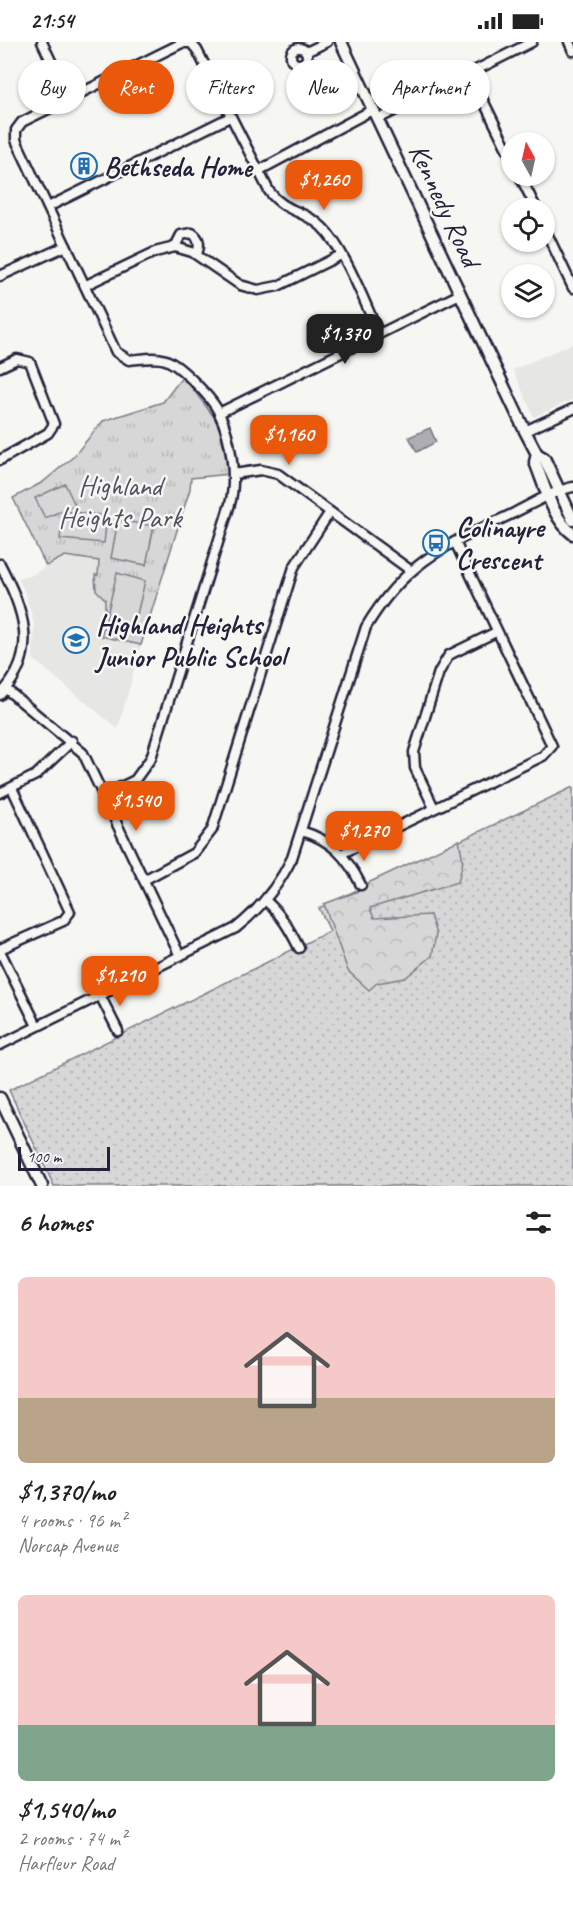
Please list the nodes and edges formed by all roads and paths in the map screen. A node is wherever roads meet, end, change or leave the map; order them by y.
1 (42, 42) edge
2 (327, 42) edge
3 (341, 42) edge
4 (532, 42) edge
5 (569, 42) edge
6 (191, 43) edge
7 (573, 51) edge
8 (306, 52) dead end
9 (51, 60) edge
10 (490, 64) edge
11 (86, 91) edge
12 (370, 102) edge
13 (38, 114) edge
14 (376, 114) joint
15 (490, 114) edge
16 (230, 117) junction
17 (501, 137) edge
18 (258, 171) junction
19 (48, 207) junction
20 (66, 246) junction
21 (175, 247) junction
22 (555, 250) edge
23 (197, 254) junction
24 (341, 255) junction
25 (0, 276) edge
26 (86, 285) junction
27 (573, 288) edge
28 (460, 294) junction
29 (379, 334) junction
30 (0, 367) edge
31 (573, 409) edge
32 (219, 413) junction
33 (525, 431) junction
34 (0, 460) edge
35 (234, 474) junction
36 (573, 487) edge
37 (555, 494) junction
38 (330, 512) junction
39 (573, 520) edge
40 (573, 534) edge
41 (455, 542) junction
42 (0, 564) edge
43 (410, 570) junction
44 (496, 632) junction
45 (3, 692) edge
46 (72, 741) junction
47 (12, 788) junction
48 (0, 793) edge
49 (104, 795) junction
50 (434, 808) junction
51 (301, 831) junction
52 (343, 852) junction
53 (144, 880) junction
54 (361, 885) dead end
55 (266, 901) junction
56 (299, 948) dead end
57 (0, 950) edge
58 (180, 956) junction
59 (100, 995) junction
60 (37, 1026) junction
61 (118, 1031) dead end
62 (0, 1045) edge
63 (0, 1098) edge
64 (42, 1186) edge

1 - 9 street
2 - 8 street
3 - 12 main road, Kennedy Road
4 - 10 street
5 - 7 street
6 - 11 street
6 - 16 street
13 - 19 street
14 - 18 street
14 - 28 main road, Kennedy Road
15 - 17 street
16 - 18 street
16 - 19 street
18 - 24 street
19 - 20 street
20 - 25 street
20 - 26 street
21 - 23 street
21 - 23 street
21 - 26 street
22 - 27 street
23 - 24 street
24 - 29 street
26 - 32 street
28 - 29 street
28 - 33 main road, Kennedy Road
29 - 32 street
30 - 34 street
31 - 33 street
32 - 35 street
33 - 37 main road, Kennedy Road
35 - 38 street
35 - 49 street
36 - 37 street
37 - 39 main road, Kennedy Road
37 - 40 main road, Kennedy Road
37 - 41 street
38 - 43 street
38 - 53 street
41 - 43 street
41 - 44 street
42 - 45 street
43 - 51 street
44 - 50 street
44 - 50 street
45 - 46 street
46 - 47 street
46 - 49 street
47 - 48 street
47 - 57 street
49 - 53 street
50 - 52 street
51 - 52 street
51 - 55 street
52 - 54 street
53 - 58 street
55 - 56 street
55 - 58 street
57 - 60 street
58 - 59 street
59 - 60 street
59 - 61 street
60 - 62 street
63 - 64 main road

